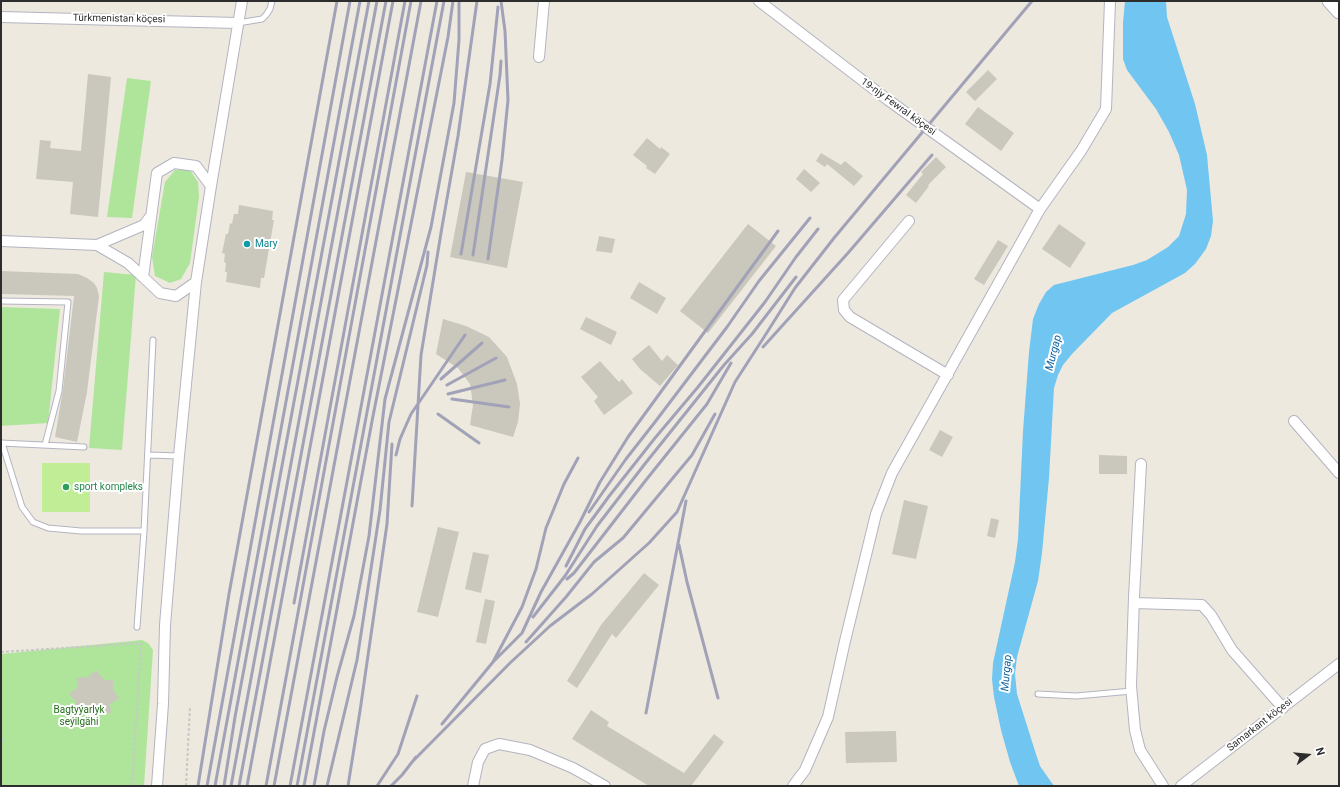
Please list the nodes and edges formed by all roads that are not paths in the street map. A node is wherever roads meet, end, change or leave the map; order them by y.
1 (242, 1) edge
2 (272, 1) edge
3 (544, 1) edge
4 (759, 1) edge
5 (1110, 1) edge
6 (1329, 1) edge
7 (1339, 12) edge
8 (1, 17) edge
9 (237, 23) junction
10 (539, 57) dead end
11 (211, 186) junction
12 (1040, 209) junction
13 (150, 217) junction
14 (909, 222) dead end
15 (1, 241) edge
16 (97, 245) junction
17 (143, 277) junction
18 (196, 282) junction
19 (1, 301) edge
20 (153, 340) dead end
21 (948, 374) junction
22 (1294, 421) dead end
23 (1, 443) edge
24 (45, 445) junction
25 (84, 448) dead end
26 (148, 455) junction
27 (179, 456) junction
28 (1141, 464) dead end
29 (1339, 473) edge
30 (144, 531) junction
31 (1134, 604) junction
32 (137, 627) dead end
33 (1339, 664) edge
34 (1132, 691) junction
35 (1038, 694) dead end
36 (1283, 708) junction
37 (157, 786) edge
38 (473, 786) edge
39 (605, 786) edge
40 (793, 786) edge
41 (1163, 786) edge
42 (1182, 786) edge

1 - 9 street
2 - 9 lane
3 - 10 street
4 - 12 street, 19-njy Fewral köçesi
5 - 12 street
6 - 7 main road
8 - 9 street, Türkmenistan köçesi
9 - 11 street
11 - 13 street
11 - 18 street
12 - 21 street
13 - 16 street
13 - 17 street
14 - 21 street
15 - 16 street
16 - 17 street
17 - 18 street
18 - 27 street
19 - 24 lane
20 - 26 lane
21 - 40 street
22 - 29 street
23 - 24 lane
23 - 30 lane
24 - 25 lane
26 - 27 lane
26 - 30 lane
27 - 37 street
28 - 31 street
30 - 32 lane
31 - 34 street
31 - 36 street
33 - 36 street, Samarkant köçesi
34 - 35 lane
34 - 41 street
36 - 42 street, Samarkant köçesi
38 - 39 street

